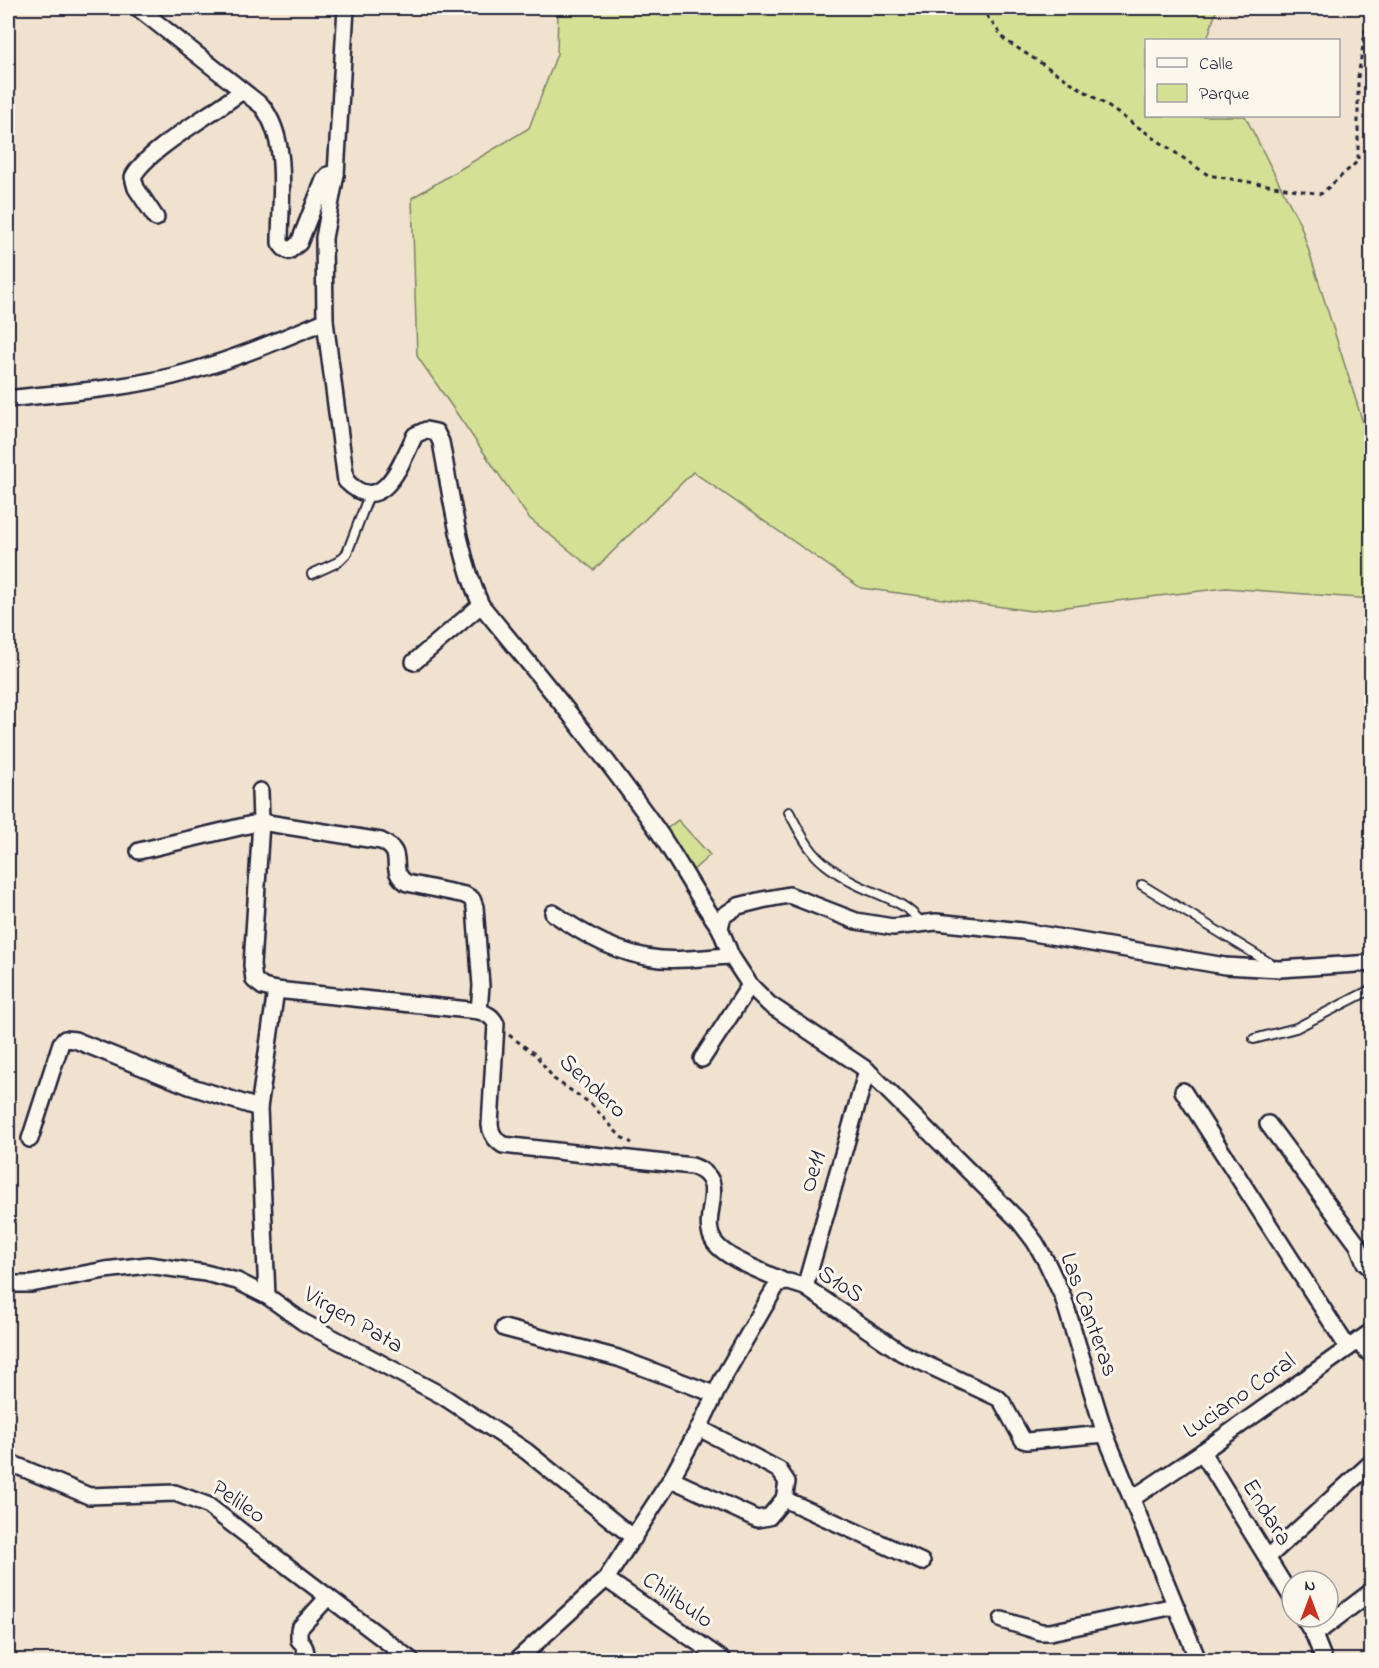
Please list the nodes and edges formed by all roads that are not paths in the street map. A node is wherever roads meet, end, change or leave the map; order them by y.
1 (138, 8) edge
2 (346, 8) edge
3 (242, 91) junction
4 (336, 174) junction
5 (156, 219) dead end
6 (325, 321) junction
7 (8, 399) edge
8 (369, 495) junction
9 (312, 574) dead end
10 (481, 604) junction
11 (414, 662) dead end
12 (260, 791) dead end
13 (789, 812) dead end
14 (261, 822) junction
15 (139, 851) dead end
16 (1142, 885) dead end
17 (553, 913) dead end
18 (922, 924) junction
19 (720, 928) junction
20 (731, 956) junction
21 (1371, 963) edge
22 (1280, 969) junction
23 (750, 985) junction
24 (1371, 989) edge
25 (276, 990) junction
26 (479, 1011) junction
27 (1254, 1039) dead end
28 (702, 1059) dead end
29 (867, 1070) junction
30 (1183, 1091) dead end
31 (259, 1108) junction
32 (1268, 1124) dead end
33 (30, 1139) dead end
34 (1371, 1270) edge
35 (783, 1281) junction
36 (8, 1284) edge
37 (805, 1287) junction
38 (267, 1296) junction
39 (504, 1328) dead end
40 (1371, 1331) edge
41 (1353, 1345) junction
42 (1371, 1356) edge
43 (714, 1394) junction
44 (699, 1428) junction
45 (1105, 1434) junction
46 (1202, 1452) junction
47 (8, 1462) edge
48 (1371, 1462) edge
49 (671, 1479) junction
50 (1133, 1498) junction
51 (784, 1499) junction
52 (634, 1538) junction
53 (1268, 1557) junction
54 (922, 1562) dead end
55 (1280, 1578) edge
56 (606, 1579) junction
57 (1371, 1591) edge
58 (328, 1597) junction
59 (1175, 1606) junction
60 (1002, 1620) dead end
61 (1310, 1629) edge
62 (1314, 1635) junction
63 (302, 1660) edge
64 (411, 1660) edge
65 (517, 1660) edge
66 (723, 1660) edge
67 (1198, 1660) edge
68 (1324, 1660) edge

1 - 3 street
2 - 4 street
3 - 4 street
3 - 5 street
4 - 6 street
6 - 7 street
6 - 8 street
8 - 9 lane
8 - 10 street, Las Canteras
10 - 11 street
10 - 19 street, Las Canteras
12 - 14 street
13 - 18 lane
14 - 15 street
14 - 25 street
14 - 26 street
16 - 22 lane
17 - 20 street
18 - 19 street
18 - 22 street
19 - 20 street, Las Canteras
20 - 23 street, Las Canteras
21 - 22 street
23 - 28 street
23 - 29 street, Las Canteras
24 - 27 lane
25 - 26 street
25 - 31 street
26 - 35 street
29 - 37 street, Oe11
29 - 45 street, Las Canteras
30 - 41 street
31 - 33 street
31 - 38 street
32 - 34 street
35 - 37 street, S10S
35 - 43 street, S10S
36 - 38 street, Virgen Pata
37 - 45 street, S10S
38 - 52 street, Virgen Pata
39 - 43 street
40 - 41 street, Luciano Coral
41 - 42 street
41 - 46 street, Luciano Coral
43 - 44 street, S10S
44 - 49 street, S10S
44 - 51 street
45 - 50 street, Las Canteras
46 - 50 street, Luciano Coral
46 - 53 street, Endara
47 - 58 street, Pelileo
48 - 53 street
49 - 51 street
49 - 52 street, S10S
50 - 59 street, Las Canteras
51 - 54 street
52 - 56 street, S10S
53 - 55 street, Endara
56 - 65 street, S10S
56 - 66 street, Chilibulo
57 - 62 street
58 - 63 street
58 - 64 street, Pelileo
59 - 60 street
59 - 67 street, Las Canteras
61 - 62 street
62 - 68 street

